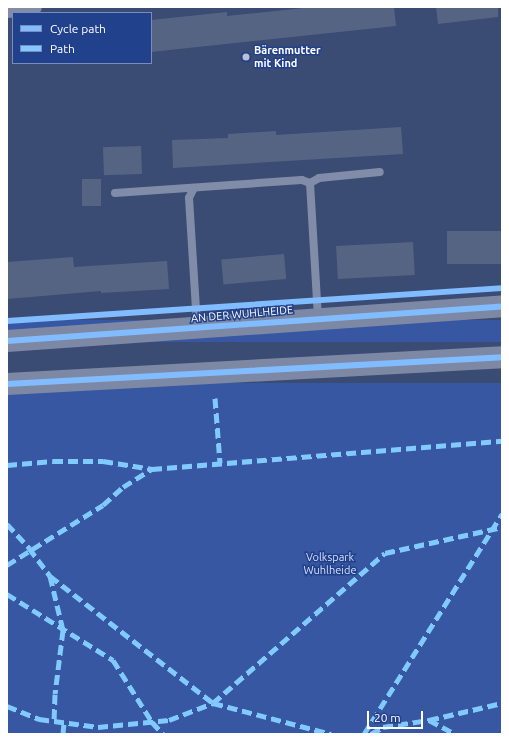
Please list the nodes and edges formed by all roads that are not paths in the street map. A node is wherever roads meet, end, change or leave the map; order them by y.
1 (34, 7) edge
2 (7, 10) edge
3 (380, 172) dead end
4 (310, 183) junction
5 (194, 188) junction
6 (115, 193) dead end
7 (502, 306) edge
8 (318, 318) junction
9 (197, 328) junction
10 (7, 341) edge
11 (502, 357) edge
12 (7, 384) edge

1 - 2 street
3 - 4 lane
4 - 5 lane
4 - 8 lane
5 - 6 lane
5 - 9 lane, AN DER WUHLHEIDE
7 - 8 main road, AN DER WUHLHEIDE
8 - 9 main road, AN DER WUHLHEIDE
9 - 10 main road, AN DER WUHLHEIDE
11 - 12 main road

